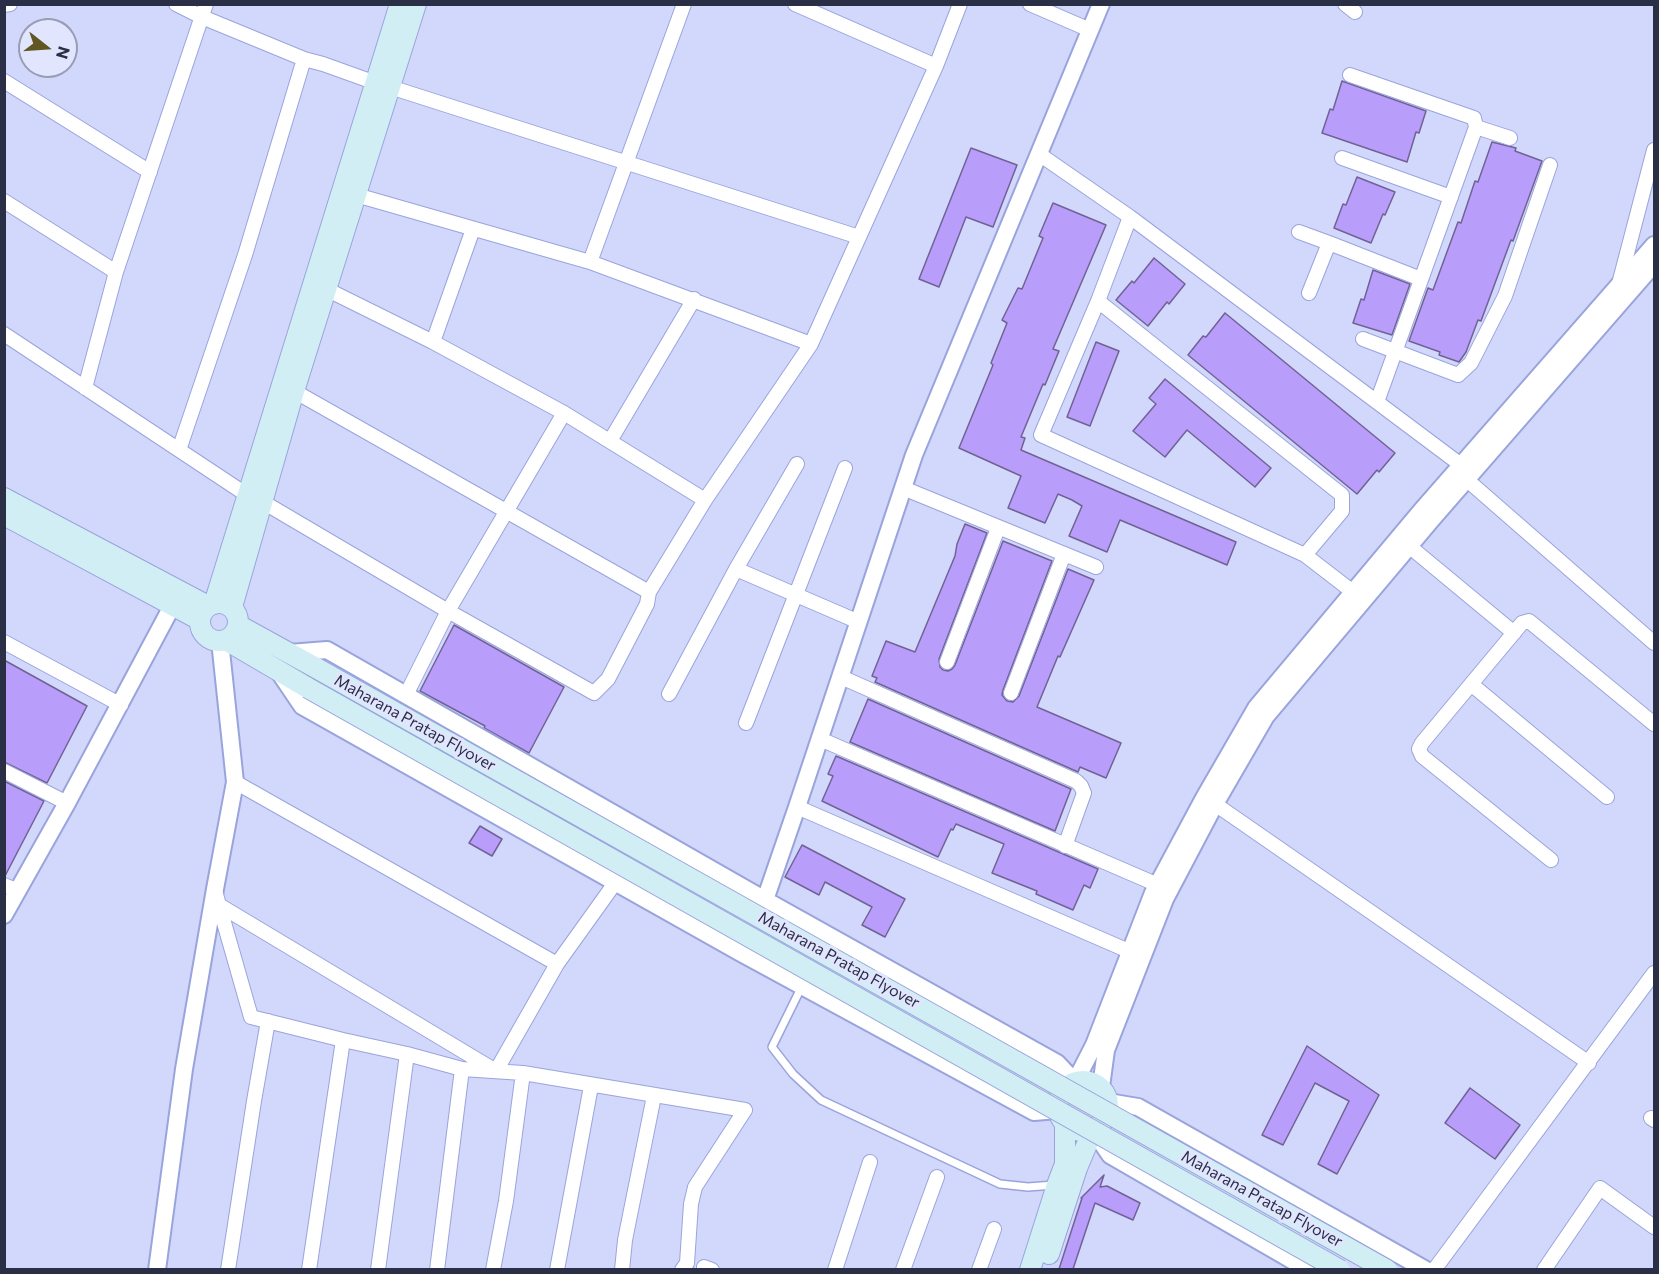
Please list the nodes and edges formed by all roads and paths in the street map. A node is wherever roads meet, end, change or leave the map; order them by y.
1 (10, 4) edge
2 (176, 4) edge
3 (400, 4) edge
4 (416, 4) edge
5 (684, 4) edge
6 (795, 4) edge
7 (960, 4) edge
8 (1030, 4) edge
9 (1101, 4) edge
10 (4, 5) edge
11 (204, 11) edge
12 (1090, 30) junction
13 (304, 59) junction
14 (936, 66) junction
15 (1350, 75) dead end
16 (4, 81) edge
17 (383, 85) junction
18 (1476, 127) junction
19 (1510, 138) dead end
20 (1654, 150) edge
21 (1038, 154) junction
22 (1342, 158) dead end
23 (626, 163) junction
24 (1550, 165) dead end
25 (150, 172) junction
26 (356, 195) junction
27 (1451, 197) junction
28 (4, 201) edge
29 (1130, 217) junction
30 (473, 229) junction
31 (1299, 232) dead end
32 (859, 237) junction
33 (1329, 243) junction
34 (1654, 245) edge
35 (590, 262) junction
36 (1654, 264) edge
37 (116, 272) junction
38 (1421, 279) junction
39 (1619, 284) junction
40 (326, 290) junction
41 (1309, 293) dead end
42 (694, 299) junction
43 (1098, 301) junction
44 (4, 334) edge
45 (1363, 339) dead end
46 (433, 342) junction
47 (811, 344) junction
48 (1394, 350) junction
49 (85, 388) junction
50 (294, 391) junction
51 (1377, 402) junction
52 (564, 413) junction
53 (610, 441) junction
54 (178, 450) junction
55 (797, 464) dead end
56 (845, 468) dead end
57 (1463, 472) junction
58 (903, 488) junction
59 (4, 498) edge
60 (255, 499) junction
61 (705, 500) junction
62 (506, 511) junction
63 (4, 515) edge
64 (998, 528) junction
65 (1409, 546) junction
66 (1064, 554) junction
67 (1305, 555) junction
68 (1096, 567) dead end
69 (736, 569) junction
70 (649, 592) junction
71 (1353, 592) junction
72 (795, 595) junction
73 (177, 599) junction
74 (448, 611) junction
75 (220, 621) junction
76 (859, 622) junction
77 (1514, 633) junction
78 (4, 642) edge
79 (1654, 643) edge
80 (289, 653) junction
81 (947, 662) dead end
82 (279, 672) junction
83 (841, 676) junction
84 (1471, 684) junction
85 (1011, 693) dead end
86 (669, 694) dead end
87 (406, 695) junction
88 (121, 705) junction
89 (746, 723) dead end
90 (1654, 724) edge
91 (820, 739) junction
92 (4, 771) edge
93 (235, 782) junction
94 (1607, 798) dead end
95 (67, 803) junction
96 (1215, 804) junction
97 (797, 807) junction
98 (1065, 846) junction
99 (1551, 860) dead end
100 (615, 883) junction
101 (1158, 885) junction
102 (11, 888) edge
103 (217, 897) junction
104 (765, 900) junction
105 (4, 915) edge
106 (1131, 952) junction
107 (557, 964) junction
108 (1654, 974) edge
109 (802, 986) junction
110 (268, 1020) junction
111 (343, 1040) junction
112 (407, 1054) junction
113 (1588, 1063) junction
114 (462, 1069) junction
115 (496, 1071) junction
116 (523, 1073) junction
117 (1075, 1082) junction
118 (591, 1086) junction
119 (1105, 1094) junction
120 (654, 1096) junction
121 (1061, 1117) junction
122 (1093, 1130) junction
123 (870, 1162) dead end
124 (937, 1177) dead end
125 (1057, 1185) junction
126 (1654, 1227) edge
127 (994, 1229) dead end
128 (1305, 1268) edge
129 (157, 1269) edge
130 (228, 1269) edge
131 (309, 1269) edge
132 (378, 1269) edge
133 (437, 1269) edge
134 (494, 1269) edge
135 (557, 1269) edge
136 (622, 1269) edge
137 (682, 1269) edge
138 (835, 1269) edge
139 (903, 1269) edge
140 (979, 1269) edge
141 (1030, 1269) edge
142 (1044, 1269) edge
143 (1340, 1269) edge
144 (1387, 1269) edge
145 (1426, 1269) edge
146 (1434, 1269) edge
147 (1544, 1269) edge

1 - 10 street
2 - 11 street
3 - 17 main road
4 - 17 main road
5 - 23 street
6 - 14 street
7 - 14 street
8 - 12 street
9 - 12 street
11 - 13 street
11 - 25 street
12 - 21 street
13 - 17 street
13 - 54 street
14 - 32 street
15 - 18 street
16 - 25 street
17 - 23 street
17 - 26 main road
17 - 60 main road
18 - 19 street
18 - 27 street
20 - 39 street
21 - 29 street
21 - 58 street
22 - 27 street
23 - 32 street
23 - 35 street
24 - 48 street
25 - 37 street
26 - 30 street
26 - 40 main road
27 - 38 street
28 - 37 street
29 - 43 street
29 - 51 street
30 - 35 street
30 - 46 street
31 - 33 street
32 - 47 street
33 - 38 street
33 - 41 street
34 - 39 street
35 - 42 street
36 - 57 street
37 - 49 street
38 - 48 street
39 - 57 street
40 - 46 street
40 - 50 main road
42 - 47 street
42 - 53 street
43 - 67 street
43 - 67 street
44 - 49 street
45 - 48 street
46 - 52 street
47 - 61 street
48 - 51 street
49 - 54 street
50 - 60 main road
50 - 62 street
51 - 57 street
52 - 53 street
52 - 62 street
53 - 61 street
54 - 60 street
55 - 69 street
56 - 72 street
57 - 65 street
57 - 71 street
57 - 79 street
58 - 64 street
58 - 76 street
59 - 73 main road
60 - 74 street
60 - 75 main road
61 - 70 street
62 - 70 street
62 - 74 street
63 - 73 main road
64 - 66 street
64 - 81 street
65 - 77 street
65 - 96 street
66 - 68 street
66 - 85 street
67 - 71 street
69 - 72 street
69 - 86 street
70 - 74 street
71 - 101 street
72 - 76 street
72 - 89 street
73 - 75 main road
73 - 88 street
74 - 87 street
75 - 80 main road, Maharana Pratap Flyover
75 - 82 main road, Maharana Pratap Flyover
75 - 93 street
76 - 83 street
77 - 84 street
77 - 90 street
78 - 88 street
80 - 87 street
80 - 144 main road, Maharana Pratap Flyover, bridge
82 - 100 street
82 - 143 main road, Maharana Pratap Flyover, bridge
83 - 91 street
83 - 98 street
84 - 94 street
84 - 99 street
87 - 104 street
88 - 95 street
91 - 97 street
91 - 98 street
92 - 95 street
93 - 103 street
93 - 107 street
95 - 102 street
96 - 113 street
96 - 119 street
97 - 104 street
97 - 106 street
98 - 101 street
100 - 107 street
100 - 109 street
101 - 106 street
102 - 105 street
103 - 110 street
103 - 115 street
103 - 129 street
104 - 117 street
106 - 117 street
107 - 115 street
108 - 113 street
109 - 121 street
109 - 125 lane
110 - 111 street
110 - 130 street
111 - 112 street
111 - 131 street
112 - 114 street
112 - 132 street
113 - 146 street
114 - 115 street
114 - 133 street
115 - 116 street
116 - 118 street
116 - 134 street
117 - 119 main road
117 - 121 main road
118 - 120 street
118 - 135 street
119 - 122 main road
119 - 145 street
120 - 136 street
120 - 137 street
121 - 122 main road
121 - 125 main road
122 - 128 street
122 - 142 main road
123 - 138 street
124 - 139 street
125 - 141 main road
126 - 147 street
127 - 140 street

